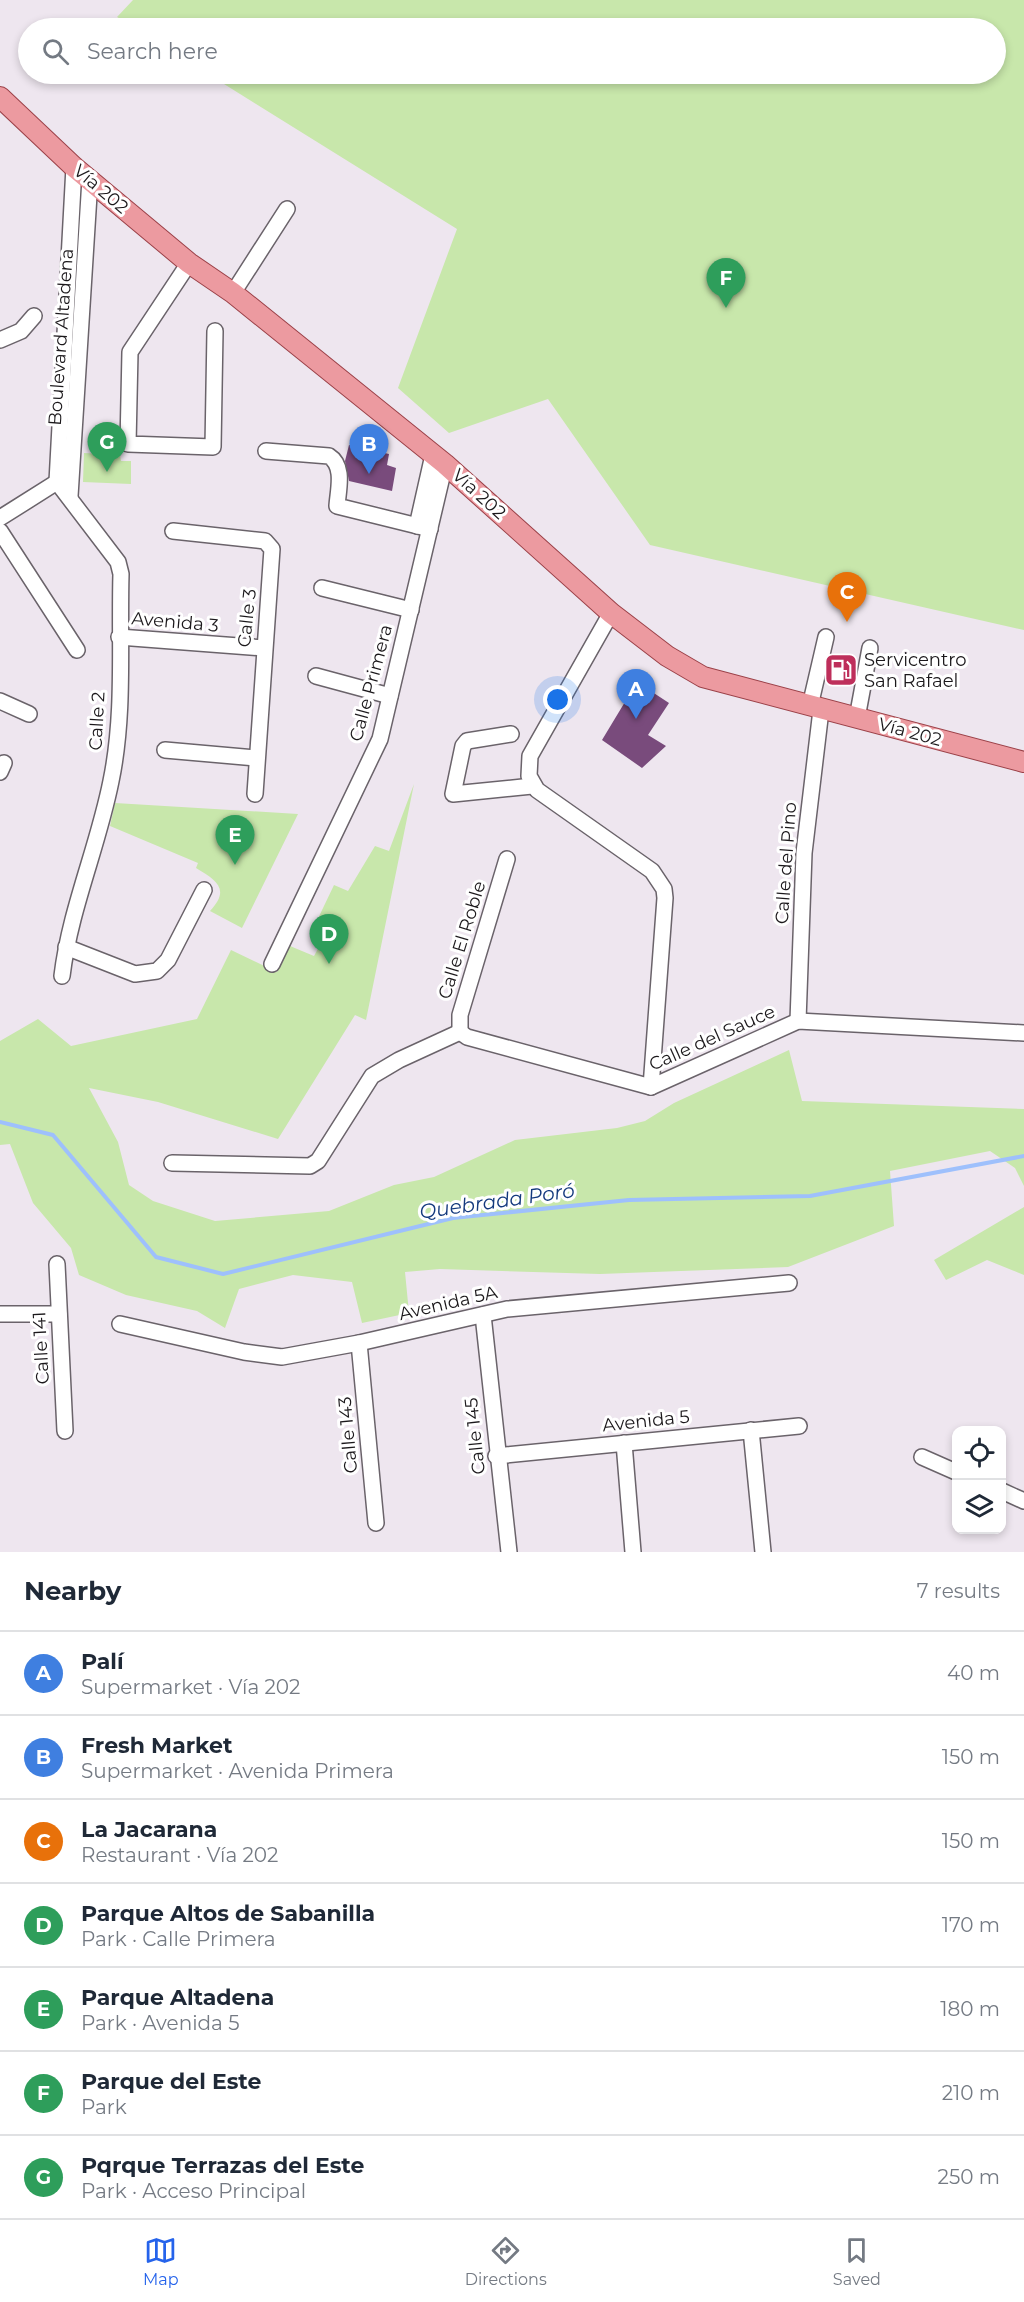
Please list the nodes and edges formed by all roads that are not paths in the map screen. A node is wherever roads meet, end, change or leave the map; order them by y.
1 (0, 97) edge
2 (74, 167) junction
3 (90, 179) junction
4 (287, 209) dead end
5 (189, 263) junction
6 (69, 264) junction
7 (85, 264) junction
8 (233, 292) junction
9 (34, 316) dead end
10 (215, 331) dead end
11 (0, 340) edge
12 (71, 371) junction
13 (266, 451) dead end
14 (439, 460) junction
15 (57, 482) junction
16 (70, 496) junction
17 (0, 518) edge
18 (424, 527) junction
19 (0, 531) edge
20 (173, 531) dead end
21 (322, 588) dead end
22 (411, 610) junction
23 (611, 612) junction
24 (119, 637) junction
25 (826, 637) dead end
26 (264, 648) junction
27 (870, 648) dead end
28 (77, 650) dead end
29 (316, 676) dead end
30 (390, 696) junction
31 (0, 701) edge
32 (816, 708) junction
33 (29, 714) dead end
34 (857, 718) junction
35 (510, 734) dead end
36 (165, 750) dead end
37 (256, 758) junction
38 (1024, 762) edge
39 (532, 786) junction
40 (255, 794) dead end
41 (507, 859) dead end
42 (204, 890) dead end
43 (66, 947) junction
44 (272, 964) dead end
45 (62, 976) dead end
46 (798, 1021) junction
47 (460, 1032) junction
48 (1024, 1033) edge
49 (651, 1088) junction
50 (172, 1163) dead end
51 (57, 1264) dead end
52 (789, 1283) dead end
53 (0, 1314) edge
54 (59, 1314) junction
55 (483, 1315) junction
56 (120, 1324) dead end
57 (359, 1343) junction
58 (799, 1426) dead end
59 (751, 1430) junction
60 (65, 1431) dead end
61 (624, 1443) junction
62 (496, 1456) junction
63 (922, 1457) dead end
64 (952, 1470) edge
65 (1006, 1493) edge
66 (1024, 1501) edge
67 (376, 1523) dead end
68 (508, 1552) edge
69 (633, 1552) edge
70 (763, 1552) edge

1 - 2 main road, Vía 202
2 - 3 main road, Vía 202
2 - 6 street, Boulevard Altadena
3 - 5 main road, Vía 202
3 - 7 street, Boulevard Altadena
4 - 8 street
5 - 8 main road, Vía 202
5 - 10 street
6 - 7 street
6 - 12 street, Boulevard Altadena
7 - 12 street, Boulevard Altadena
8 - 14 main road, Vía 202
9 - 11 street
12 - 15 street, Boulevard Altadena
12 - 16 street, Boulevard Altadena
13 - 18 street
14 - 18 street, Calle Primera
14 - 23 main road, Vía 202
15 - 16 street, Calle 2
15 - 17 street
16 - 24 street, Calle 2
18 - 22 street, Calle Primera
19 - 28 street
20 - 26 street, Calle 3
21 - 22 street
22 - 30 street, Calle Primera
23 - 32 main road, Vía 202
23 - 39 street
24 - 26 street, Avenida 3
24 - 43 street, Calle 2
25 - 32 street, Calle del Pino
26 - 37 street, Calle 3
27 - 34 street
29 - 30 street
30 - 44 street, Calle Primera
31 - 33 street
32 - 34 main road, Vía 202
32 - 46 street, Calle del Pino
34 - 38 main road, Vía 202
35 - 39 street
36 - 37 street
37 - 40 street, Calle 3
39 - 49 street
41 - 47 street, Calle El Roble
42 - 43 street
43 - 45 street, Calle 2
46 - 48 street, Calle del Sauce
46 - 49 street, Calle del Sauce
47 - 49 street, Calle del Sauce
47 - 50 street
51 - 54 street, Calle 141
52 - 55 street, Avenida 5A
53 - 54 street
54 - 60 street, Calle 141
55 - 57 street, Avenida 5A
55 - 62 street, Calle 145
56 - 57 street, Avenida 5A
57 - 67 street, Calle 143
58 - 59 street, Avenida 5
59 - 61 street, Avenida 5
59 - 70 street
61 - 62 street, Avenida 5
61 - 69 street
62 - 68 street, Calle 145
63 - 64 street
65 - 66 street

